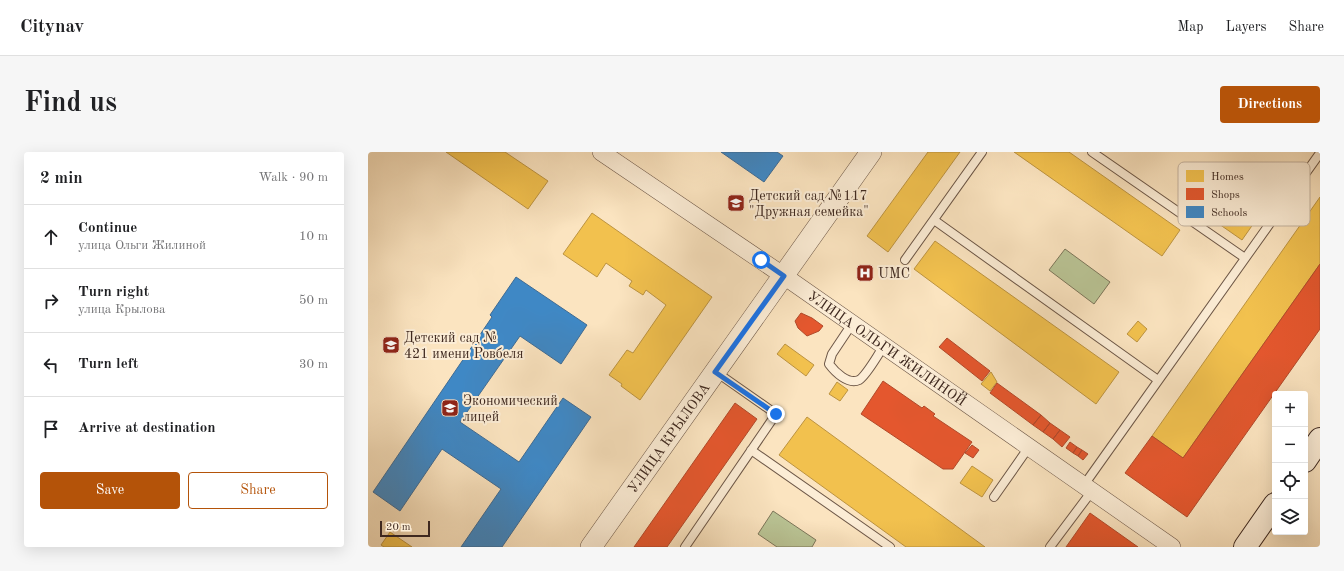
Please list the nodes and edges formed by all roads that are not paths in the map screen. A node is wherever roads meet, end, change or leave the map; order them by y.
1 (601, 152) edge
2 (871, 152) edge
3 (982, 152) edge
4 (1092, 152) edge
5 (1320, 153) edge
6 (1310, 167) edge
7 (1178, 212) edge
8 (934, 220) junction
9 (1199, 226) edge
10 (1268, 226) edge
11 (1245, 258) junction
12 (905, 260) dead end
13 (784, 276) junction
14 (852, 324) junction
15 (884, 346) junction
16 (715, 372) junction
17 (1158, 380) junction
18 (1320, 439) edge
19 (1029, 447) junction
20 (751, 450) junction
21 (1308, 457) edge
22 (1088, 488) junction
23 (994, 497) dead end
24 (1272, 508) edge
25 (591, 547) edge
26 (685, 547) edge
27 (890, 547) edge
28 (1050, 547) edge
29 (1172, 547) edge
30 (1246, 547) edge

1 - 13 street, УЛИЦА ОЛЬГИ ЖИЛИНОЙ
2 - 13 street, УЛИЦА КРЫЛОВА
3 - 8 lane
4 - 7 lane
5 - 6 lane
8 - 12 lane
8 - 17 lane
9 - 11 lane
10 - 11 lane
11 - 17 lane
13 - 14 street, УЛИЦА ОЛЬГИ ЖИЛИНОЙ
13 - 16 street, УЛИЦА КРЫЛОВА
14 - 15 street, УЛИЦА ОЛЬГИ ЖИЛИНОЙ
14 - 15 lane
15 - 19 street, УЛИЦА ОЛЬГИ ЖИЛИНОЙ
16 - 20 lane
16 - 25 street, УЛИЦА КРЫЛОВА
17 - 22 lane
18 - 21 main road
19 - 22 street, УЛИЦА ОЛЬГИ ЖИЛИНОЙ
19 - 23 lane
20 - 26 lane
20 - 27 lane
22 - 28 lane
22 - 29 street, УЛИЦА ОЛЬГИ ЖИЛИНОЙ
24 - 30 main road

